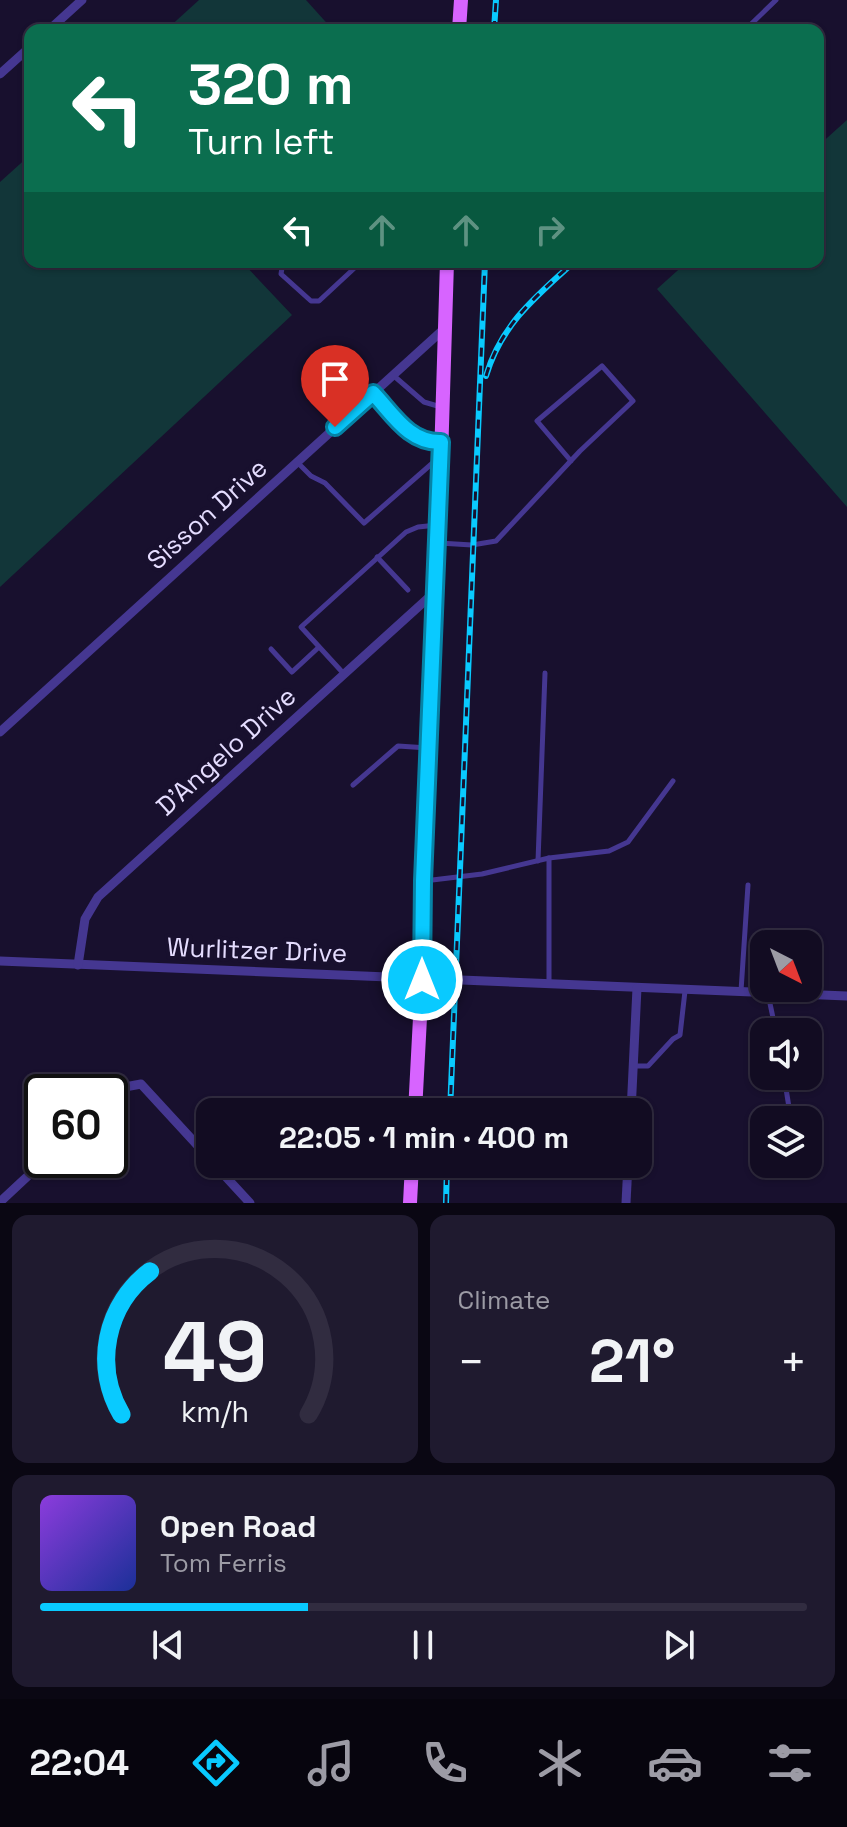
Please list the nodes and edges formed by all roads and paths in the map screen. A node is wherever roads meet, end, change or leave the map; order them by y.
1 (82, 0) edge
2 (461, 0) edge
3 (776, 0) edge
4 (56, 24) edge
5 (459, 24) edge
6 (751, 24) edge
7 (24, 52) edge
8 (0, 74) edge
9 (282, 268) edge
10 (355, 268) edge
11 (446, 268) edge
12 (445, 328) junction
13 (393, 375) junction
14 (373, 393) junction
15 (442, 407) junction
16 (441, 449) junction
17 (571, 461) junction
18 (297, 462) junction
19 (438, 525) junction
20 (438, 543) junction
21 (377, 557) junction
22 (408, 590) dead end
23 (437, 590) junction
24 (319, 647) junction
25 (271, 649) dead end
26 (545, 673) dead end
27 (344, 674) junction
28 (0, 732) edge
29 (429, 748) junction
30 (673, 781) dead end
31 (353, 785) dead end
32 (549, 858) junction
33 (538, 861) junction
34 (423, 881) junction
35 (748, 885) dead end
36 (0, 961) edge
37 (78, 965) junction
38 (422, 980) junction
39 (549, 984) junction
40 (637, 988) junction
41 (685, 990) junction
42 (741, 992) junction
43 (750, 992) edge
44 (822, 995) edge
45 (847, 996) edge
46 (633, 1066) junction
47 (128, 1086) edge
48 (416, 1098) edge
49 (632, 1098) edge
50 (196, 1144) edge
51 (26, 1178) edge
52 (227, 1178) edge
53 (411, 1178) edge
54 (627, 1178) edge
55 (0, 1202) edge
56 (250, 1203) edge
57 (410, 1203) edge
58 (626, 1203) edge

1 - 4 street
2 - 5 main road
3 - 6 lane
7 - 8 street
9 - 10 lane
11 - 12 main road
12 - 13 street, Sisson Drive
12 - 15 main road
13 - 14 street, Sisson Drive
13 - 15 lane
14 - 16 lane
14 - 18 street, Sisson Drive
15 - 16 main road
16 - 18 lane
16 - 19 main road
17 - 17 lane
17 - 20 lane
18 - 28 street, Sisson Drive
19 - 20 main road
19 - 21 lane
20 - 23 main road
21 - 22 lane
21 - 24 lane
23 - 27 street, D'Angelo Drive
23 - 29 main road
24 - 25 lane
24 - 27 lane
26 - 33 lane
27 - 37 street, D'Angelo Drive
29 - 31 lane
29 - 34 main road
30 - 32 lane
32 - 33 lane
32 - 39 lane
33 - 34 lane
34 - 38 main road
35 - 42 lane
36 - 37 street, Wurlitzer Drive
37 - 38 street, Wurlitzer Drive
38 - 39 street, Wurlitzer Drive
38 - 48 main road
39 - 40 street, Wurlitzer Drive
40 - 41 street, Wurlitzer Drive
40 - 46 street
41 - 42 street, Wurlitzer Drive
41 - 46 lane
42 - 43 street, Wurlitzer Drive
44 - 45 street, Wurlitzer Drive
46 - 49 street
47 - 50 street
51 - 55 street
52 - 56 street
53 - 57 main road
54 - 58 street

